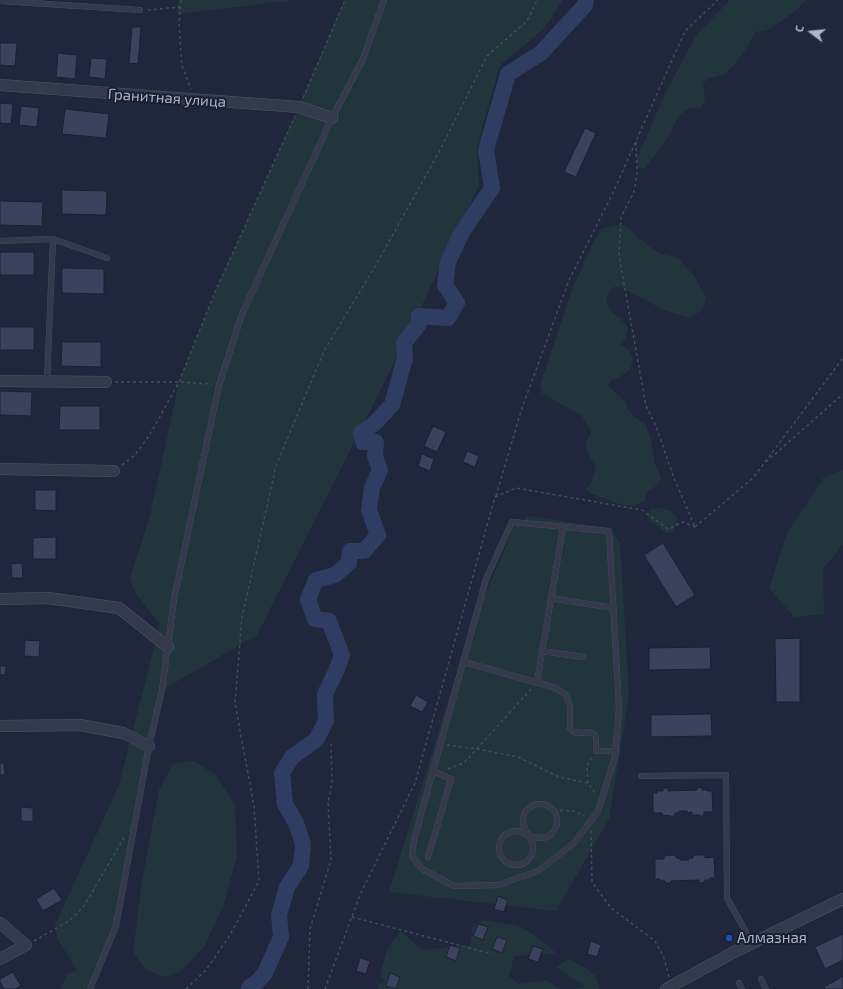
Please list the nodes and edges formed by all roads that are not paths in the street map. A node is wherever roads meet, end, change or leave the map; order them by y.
1 (384, 0) edge
2 (0, 1) edge
3 (140, 10) road end
4 (0, 85) edge
5 (332, 118) junction
6 (53, 239) junction
7 (0, 241) edge
8 (107, 258) dead end
9 (0, 381) edge
10 (47, 382) junction
11 (106, 382) road end
12 (0, 469) edge
13 (114, 471) road end
14 (563, 527) junction
15 (551, 598) junction
16 (0, 600) edge
17 (613, 608) junction
18 (168, 647) junction
19 (542, 652) junction
20 (583, 657) dead end
21 (464, 662) junction
22 (537, 682) junction
23 (0, 726) edge
24 (149, 746) junction
25 (615, 751) junction
26 (434, 771) junction
27 (641, 776) dead end
28 (528, 835) junction
29 (428, 857) dead end
30 (843, 899) edge
31 (0, 923) edge
32 (752, 943) junction
33 (0, 959) edge
34 (761, 980) dead end
35 (739, 983) dead end
36 (670, 988) edge
37 (90, 989) edge
38 (742, 989) edge
39 (766, 989) edge

1 - 5 lane
2 - 3 lane
4 - 5 street, Гранитная улица
5 - 18 lane
6 - 7 lane
6 - 8 lane
6 - 10 lane
9 - 10 street
10 - 11 street
12 - 13 street
14 - 15 lane
14 - 17 lane
14 - 21 lane
15 - 17 lane
15 - 19 lane
16 - 18 street
17 - 25 lane
18 - 24 lane
19 - 20 lane
19 - 22 lane
21 - 22 lane
21 - 26 lane
22 - 25 lane
23 - 24 street
24 - 37 lane
25 - 26 lane
26 - 29 lane
27 - 32 lane
28 - 28 lane
28 - 28 lane
30 - 32 street
31 - 33 street
32 - 36 street
34 - 39 lane
35 - 38 lane

